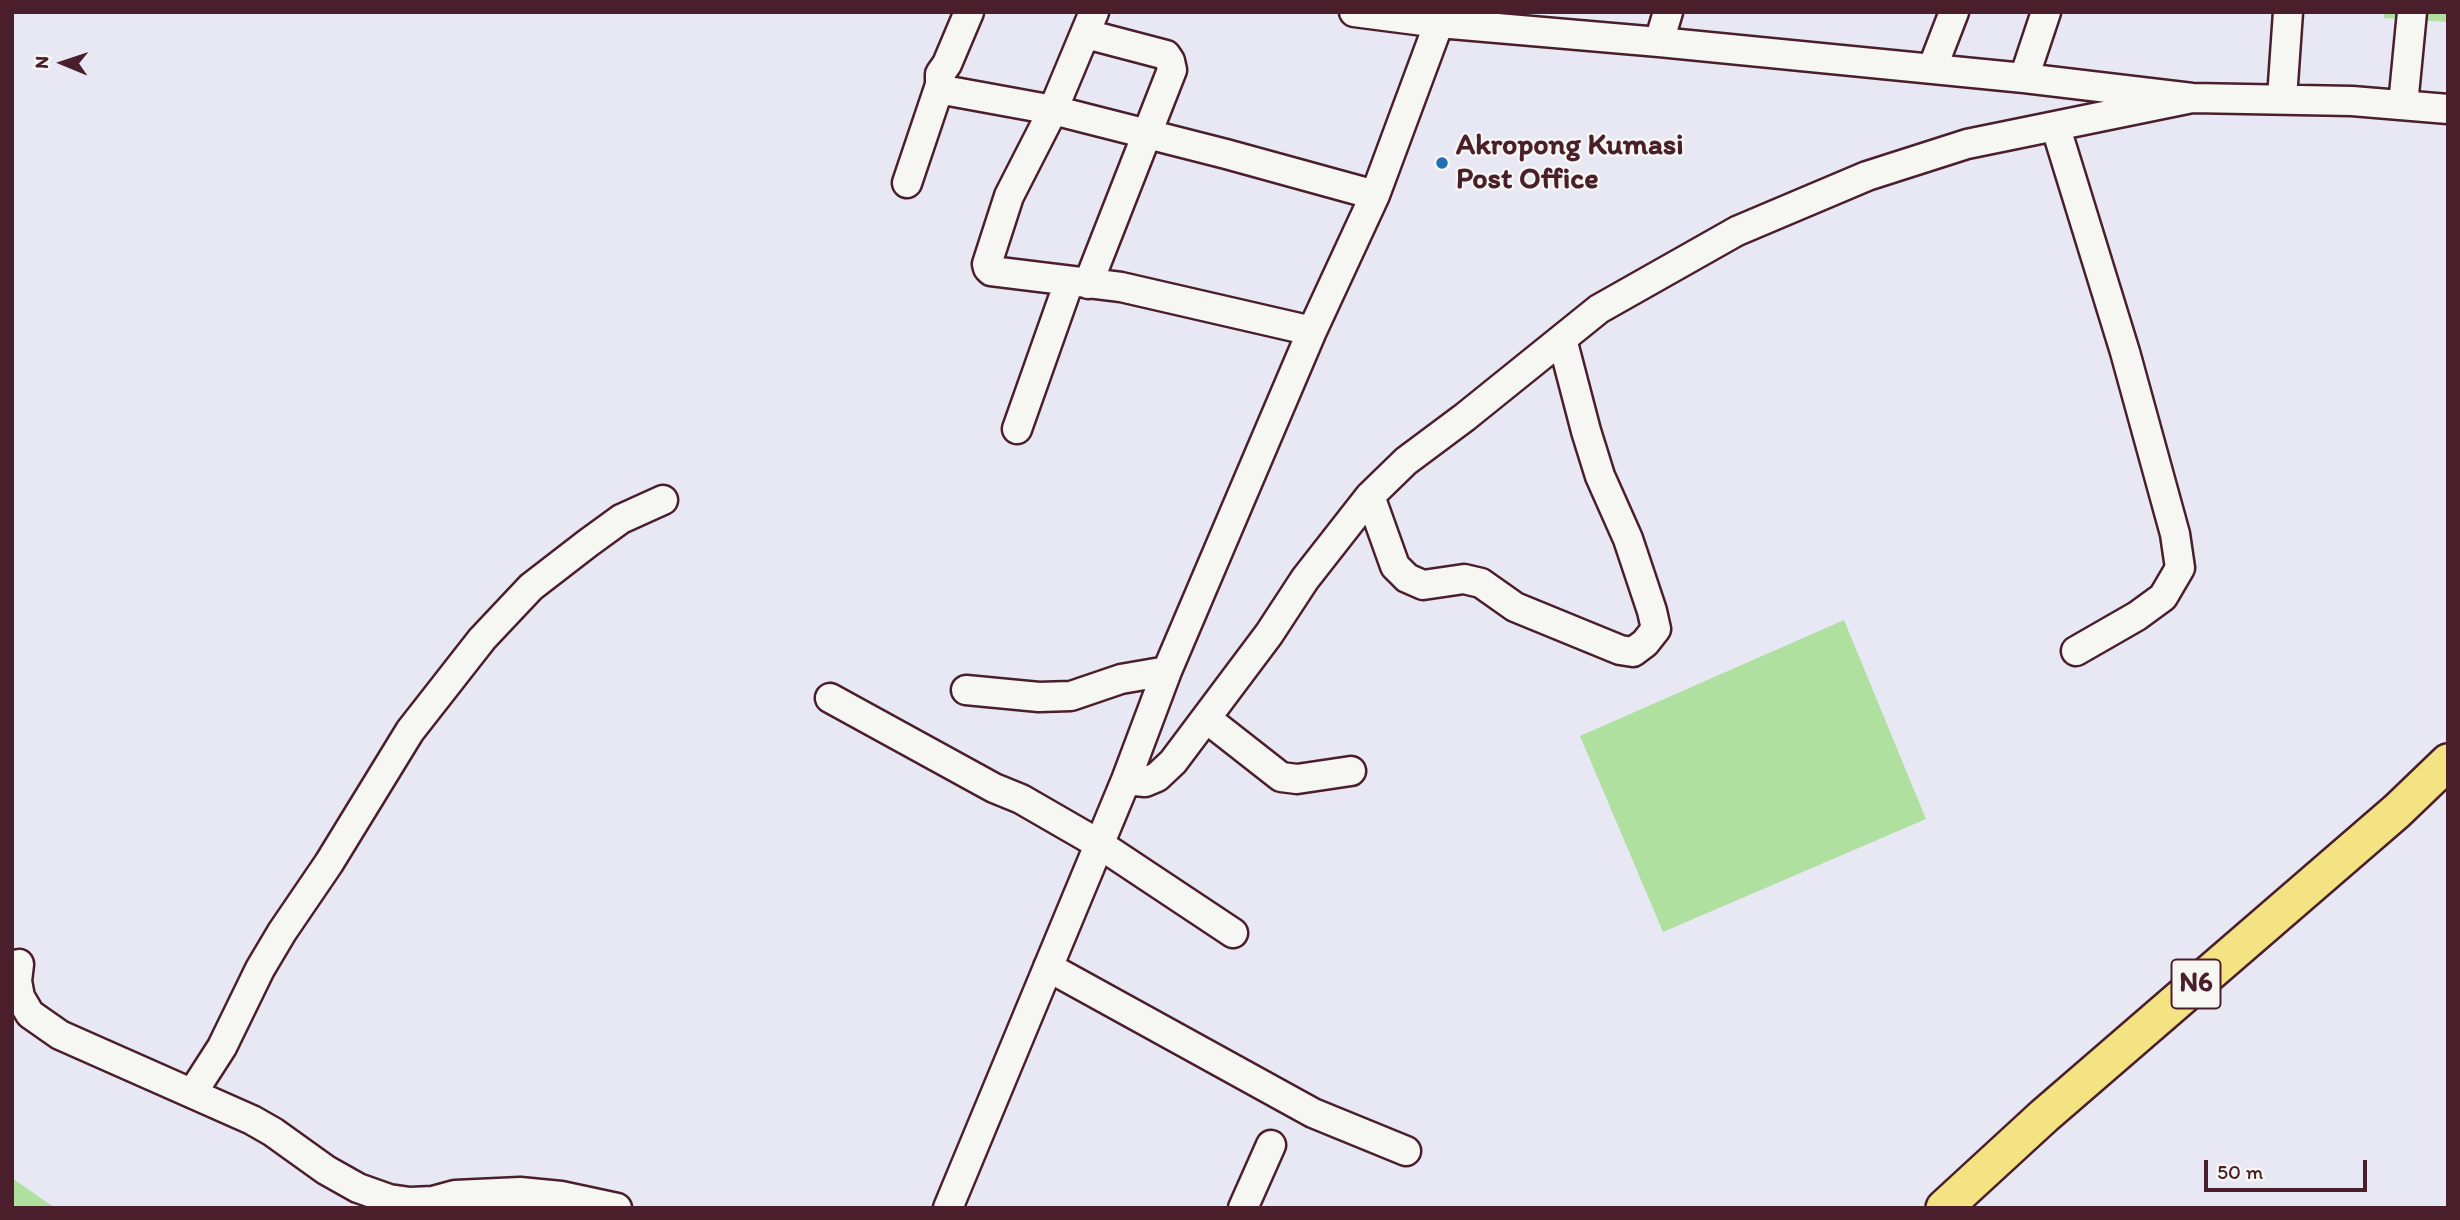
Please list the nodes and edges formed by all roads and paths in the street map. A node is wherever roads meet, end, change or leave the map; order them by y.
1 (969, 12) edge
2 (1354, 12) edge
3 (1668, 12) edge
4 (1954, 12) edge
5 (2046, 12) edge
6 (2288, 12) edge
7 (2412, 12) edge
8 (1441, 18) edge
9 (1090, 23) edge
10 (1659, 41) junction
11 (1932, 69) junction
12 (2024, 78) junction
13 (940, 85) junction
14 (2192, 98) junction
15 (2282, 98) junction
16 (2403, 105) junction
17 (2448, 109) edge
18 (1054, 110) junction
19 (2056, 128) junction
20 (1146, 134) junction
21 (907, 183) dead end
22 (1375, 195) junction
23 (1079, 283) junction
24 (1312, 331) junction
25 (1562, 339) junction
26 (1017, 429) dead end
27 (1370, 496) junction
28 (663, 500) dead end
29 (2076, 651) dead end
30 (1167, 671) junction
31 (966, 690) dead end
32 (830, 698) dead end
33 (1206, 719) junction
34 (2448, 761) edge
35 (1351, 771) dead end
36 (1126, 780) junction
37 (1099, 845) junction
38 (1233, 933) dead end
39 (19, 964) dead end
40 (1048, 967) junction
41 (193, 1092) junction
42 (1271, 1145) dead end
43 (1406, 1151) dead end
44 (480, 1201) edge
45 (617, 1208) edge
46 (948, 1208) edge
47 (1243, 1208) edge
48 (1944, 1208) edge

1 - 13 street
2 - 8 street
3 - 10 street
4 - 11 street
5 - 12 street
6 - 15 street
7 - 16 street
8 - 10 street
8 - 22 street
9 - 18 street
9 - 20 street
10 - 11 street
11 - 12 street
12 - 14 street
13 - 18 street
13 - 21 street
14 - 15 street
14 - 19 street
15 - 16 street
16 - 17 street
18 - 20 street
18 - 23 street
19 - 25 street
19 - 29 street
20 - 22 street
20 - 23 street
22 - 24 street
23 - 24 street
23 - 26 street
24 - 30 street
25 - 27 street
25 - 27 street
27 - 33 street
28 - 41 street
30 - 31 street
30 - 36 street
32 - 37 street
33 - 35 street
33 - 36 street
34 - 48 main road, N6
36 - 37 street
37 - 38 street
37 - 40 street
39 - 41 street
40 - 43 street
40 - 46 street
41 - 44 street
42 - 47 street
44 - 45 street

